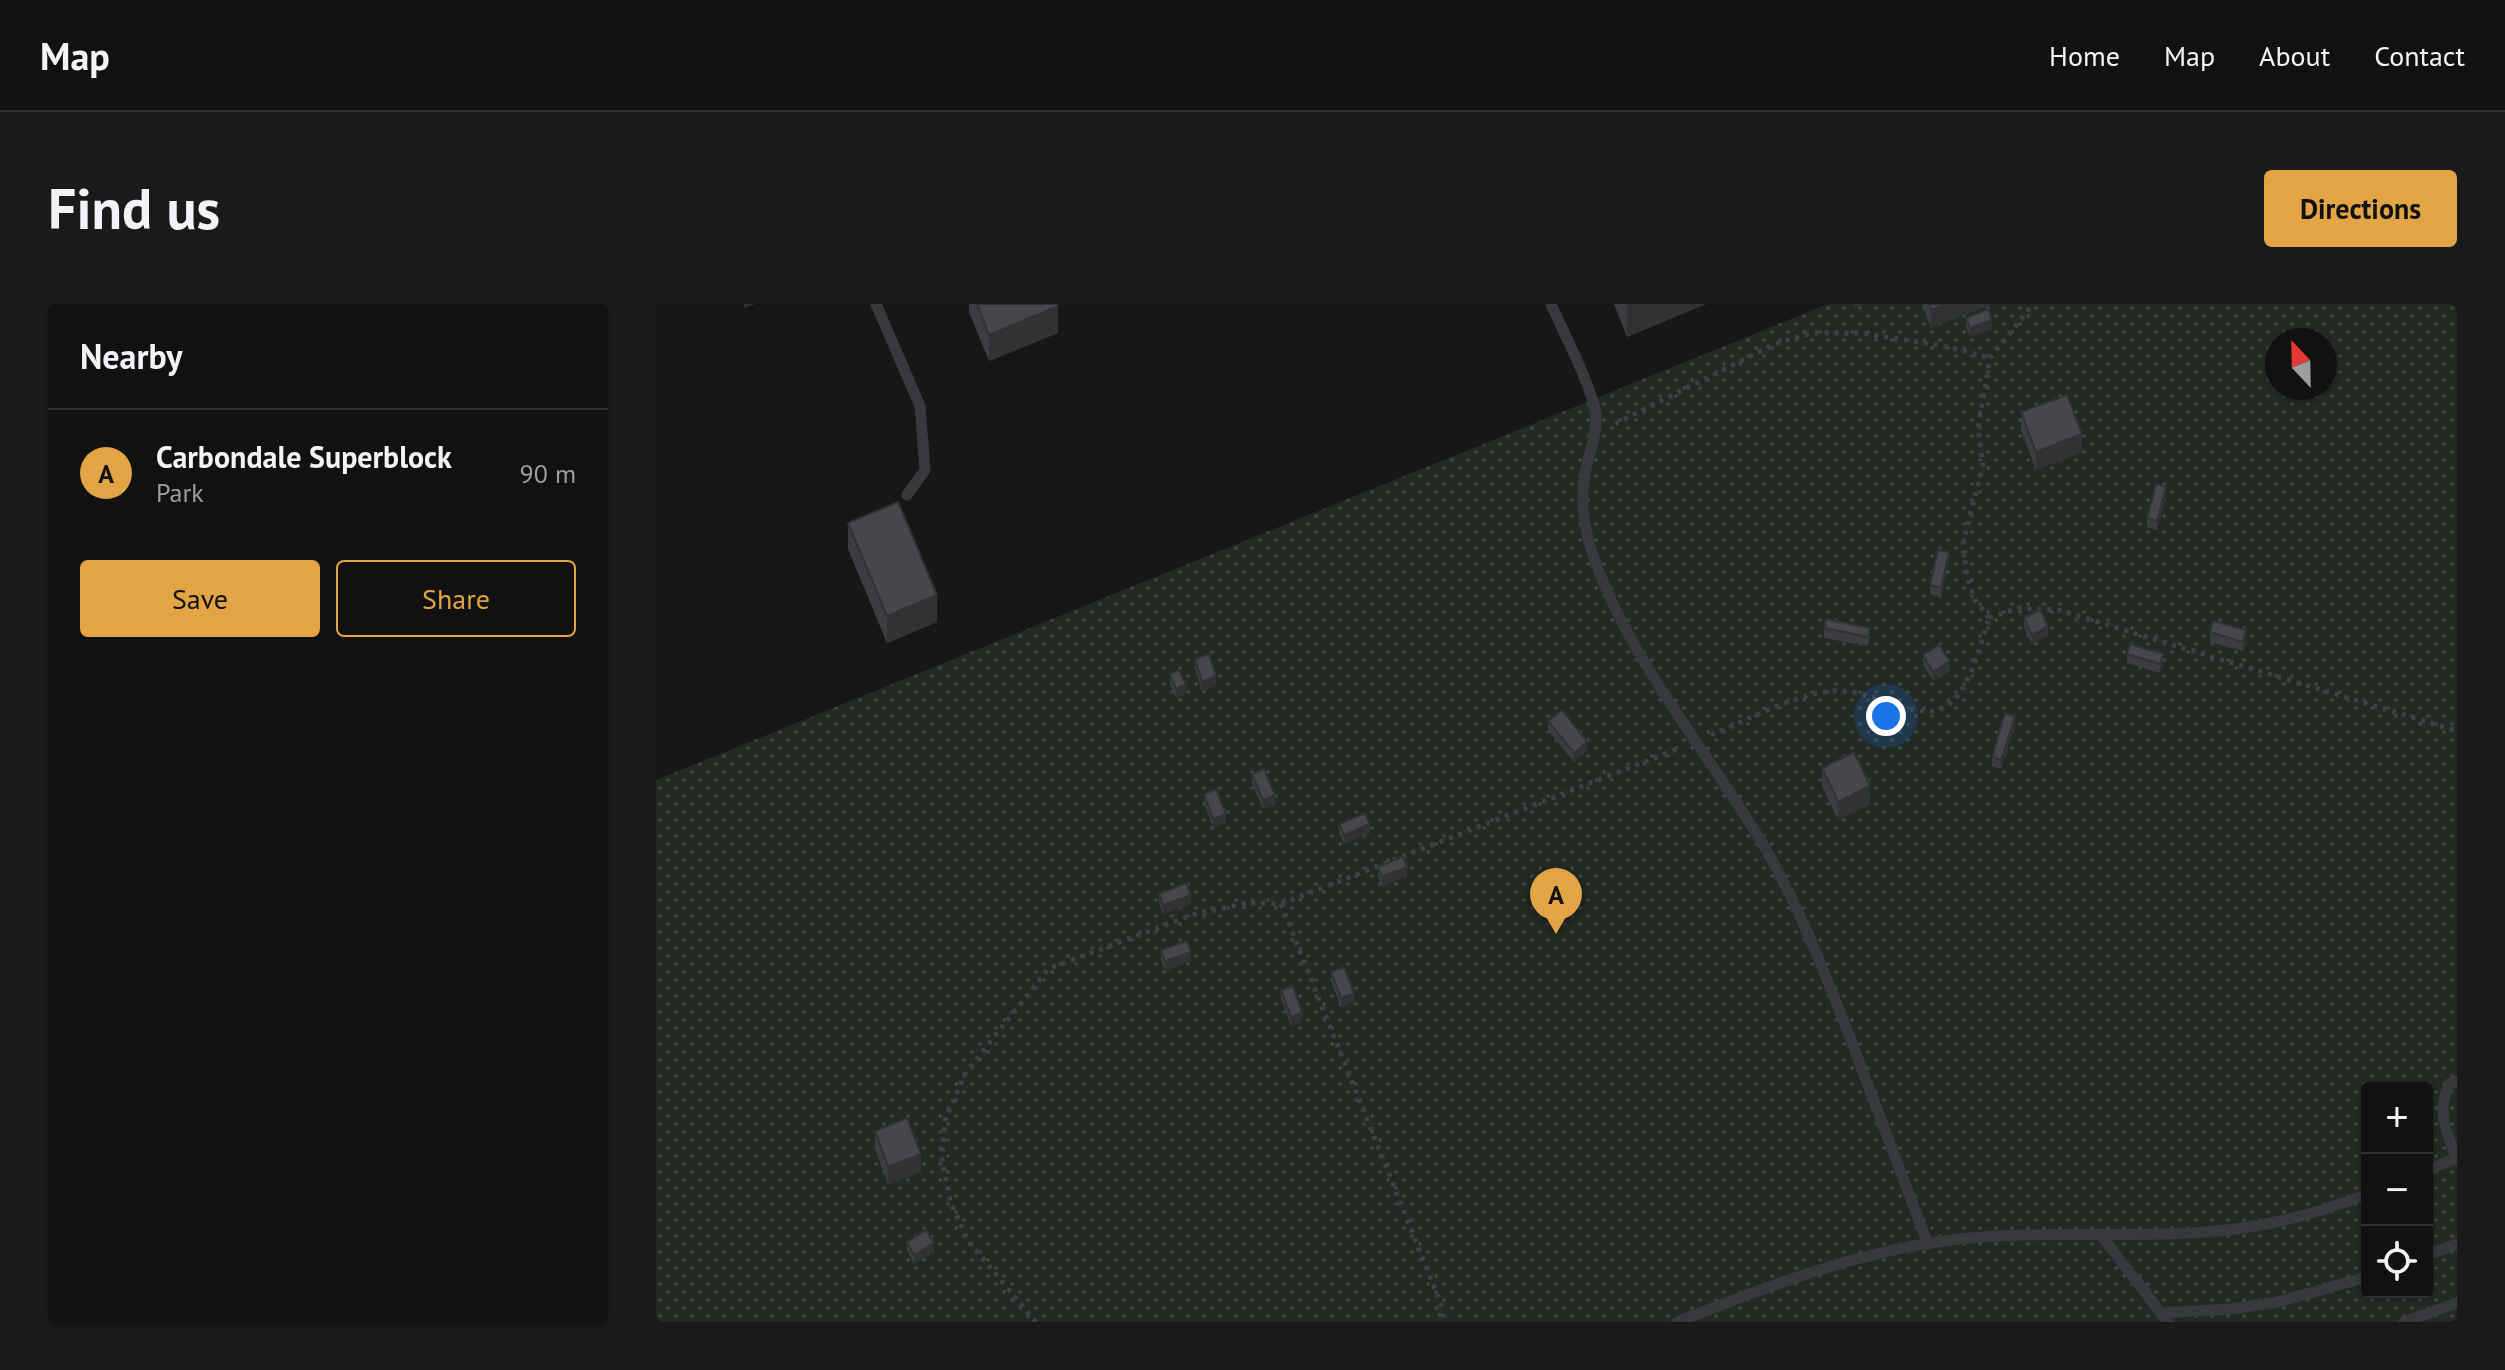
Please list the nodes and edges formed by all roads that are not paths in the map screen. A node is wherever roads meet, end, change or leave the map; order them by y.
1 (876, 304) edge
2 (1551, 304) edge
3 (907, 495) dead end
4 (2457, 1081) edge
5 (2457, 1159) edge
6 (2433, 1168) edge
7 (2361, 1196) edge
8 (2100, 1234) junction
9 (1928, 1244) junction
10 (2457, 1244) edge
11 (2433, 1253) edge
12 (2361, 1279) edge
13 (2457, 1303) edge
14 (2164, 1317) edge
15 (1677, 1322) edge
16 (2404, 1322) edge

1 - 3 lane
2 - 9 lane
4 - 5 lane
5 - 6 lane
7 - 8 lane
8 - 9 lane
8 - 14 lane
9 - 15 lane
10 - 11 lane
12 - 14 lane
13 - 16 lane

